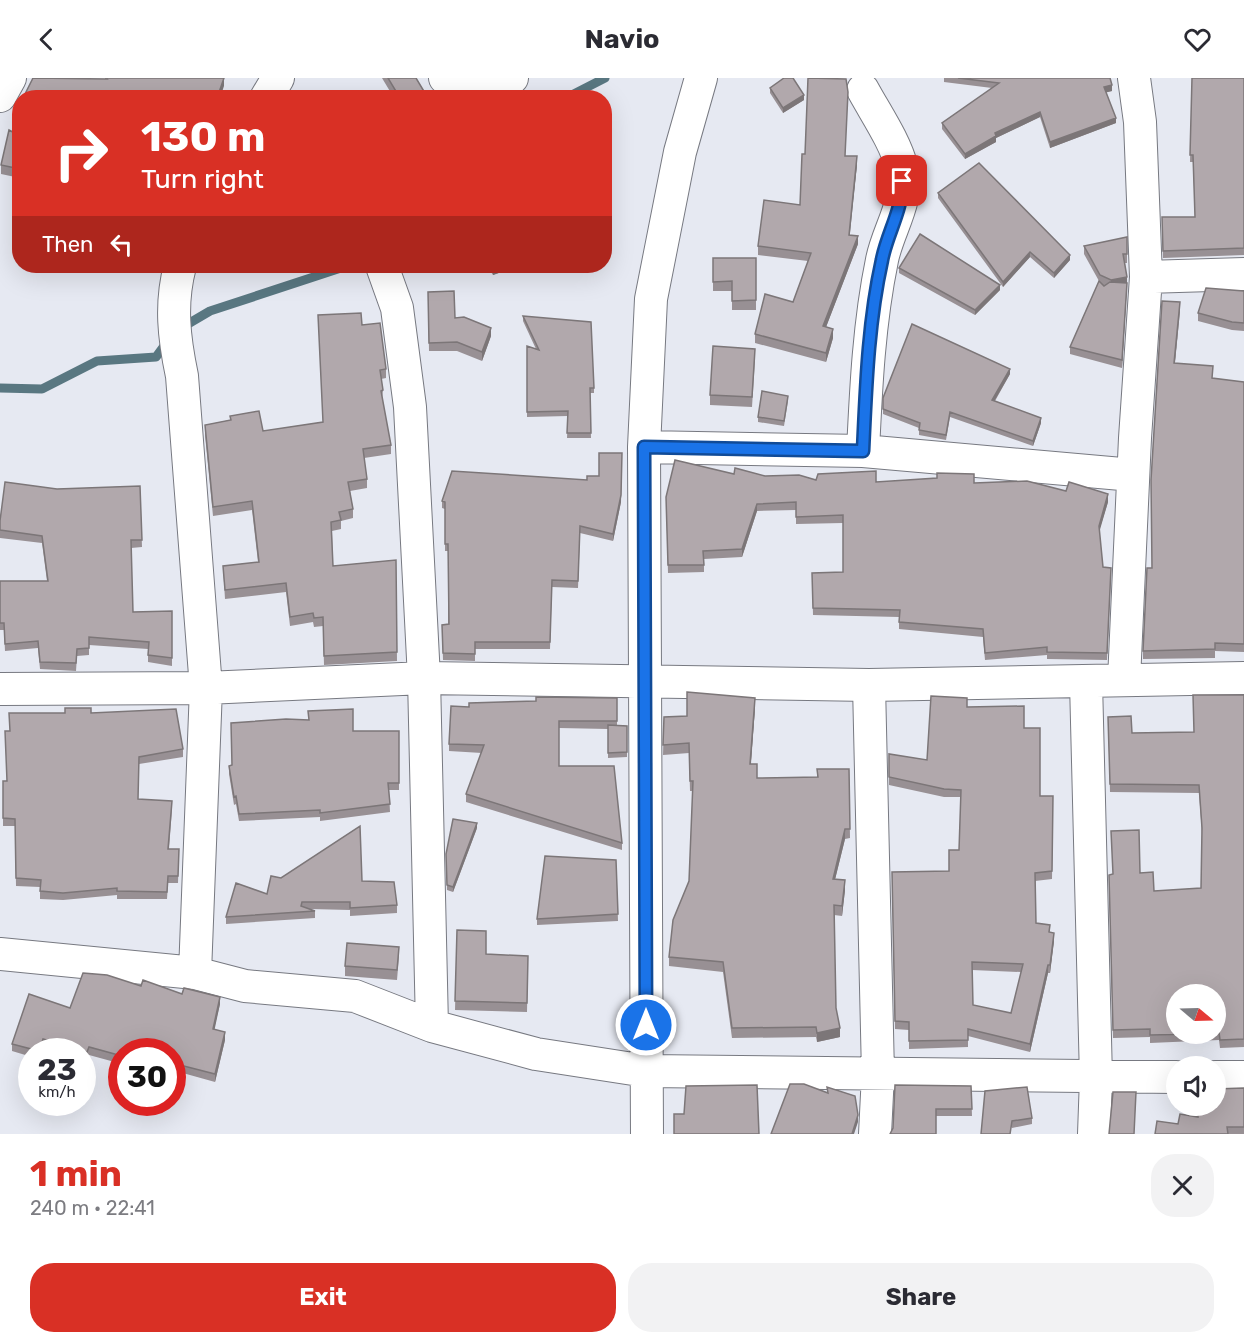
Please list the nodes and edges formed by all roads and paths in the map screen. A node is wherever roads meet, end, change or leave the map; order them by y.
1 (10, 78) edge
2 (445, 78) edge
3 (512, 78) edge
4 (701, 78) edge
5 (1134, 78) edge
6 (474, 90) edge
7 (499, 90) edge
8 (863, 90) dead end
9 (0, 96) edge
10 (178, 273) edge
11 (384, 273) edge
12 (1244, 274) edge
13 (1146, 277) junction
14 (644, 447) junction
15 (863, 451) junction
16 (1133, 475) junction
17 (423, 678) junction
18 (1244, 678) edge
19 (1124, 680) junction
20 (1086, 682) junction
21 (645, 683) junction
22 (869, 685) junction
23 (206, 688) junction
24 (0, 689) edge
25 (0, 954) edge
26 (195, 973) junction
27 (432, 1026) junction
28 (646, 1071) junction
29 (878, 1074) junction
30 (1166, 1077) edge
31 (1226, 1077) edge
32 (1244, 1077) edge
33 (1096, 1078) junction
34 (647, 1134) edge
35 (875, 1134) edge
36 (1094, 1134) edge

1 - 9 street
2 - 6 street
3 - 7 street
4 - 14 street
5 - 13 street
8 - 15 street
10 - 23 street
11 - 17 street
12 - 13 street
13 - 16 street
14 - 15 street
14 - 21 street
15 - 16 street
16 - 19 street
17 - 21 street
17 - 23 street
17 - 27 street
18 - 19 street
19 - 20 street
20 - 22 street
20 - 33 street
21 - 22 street
21 - 28 street
22 - 29 street
23 - 24 street
23 - 26 street
25 - 26 street
26 - 27 street
27 - 28 street
28 - 29 street
28 - 34 street
29 - 33 street
29 - 35 street
30 - 33 street
31 - 32 street
33 - 36 street

